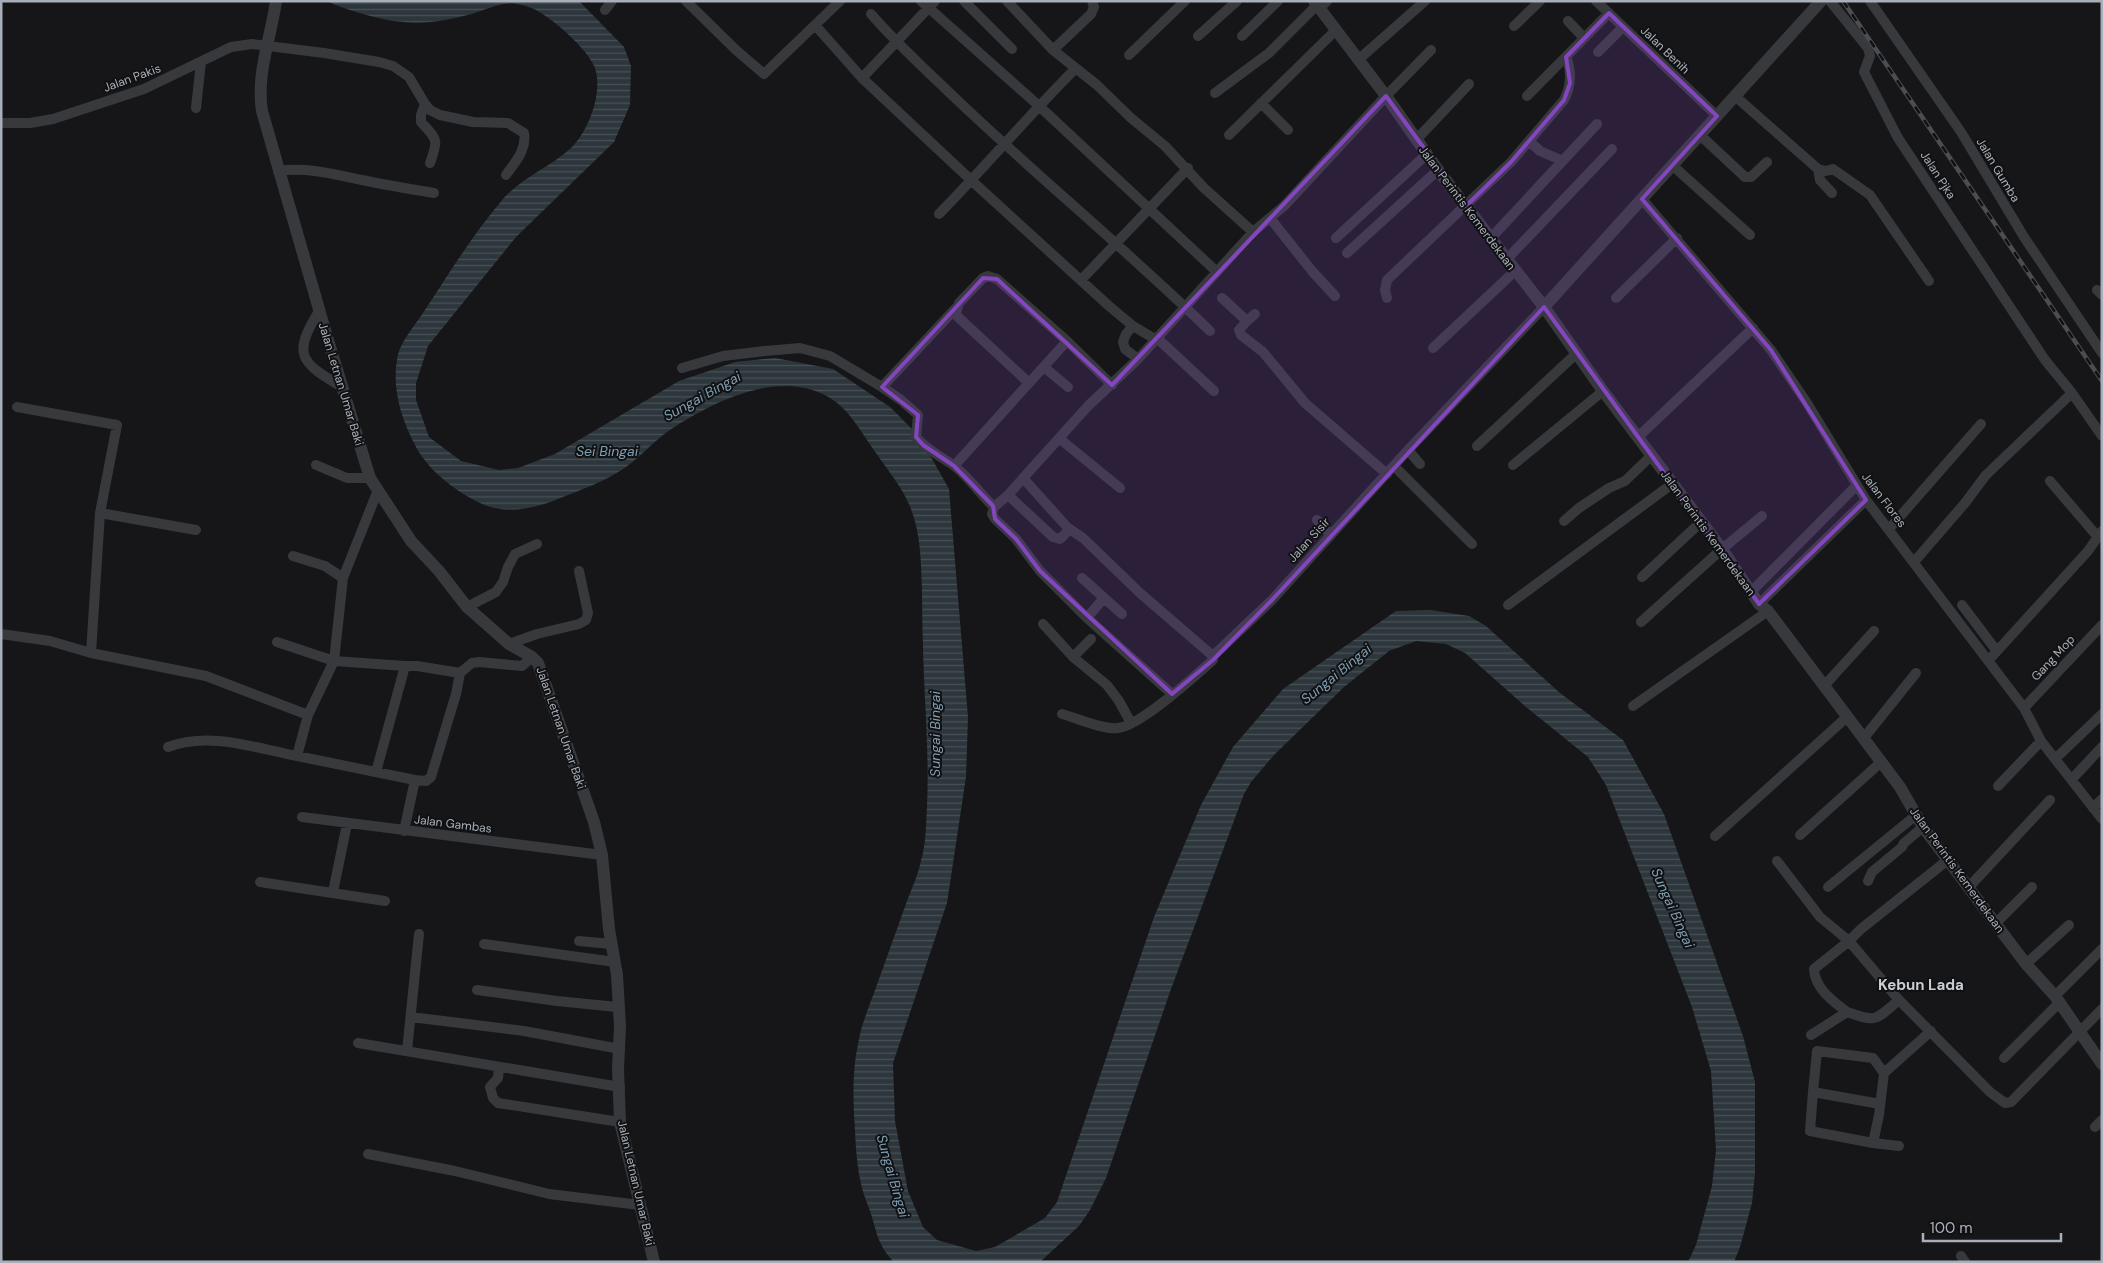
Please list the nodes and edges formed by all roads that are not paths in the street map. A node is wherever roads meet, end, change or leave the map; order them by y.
1 (612, 1) edge
2 (686, 1) edge
3 (840, 1) edge
4 (964, 1) edge
5 (1007, 1) edge
6 (1092, 1) edge
7 (1185, 1) edge
8 (1237, 1) edge
9 (1278, 1) edge
10 (1425, 1) edge
11 (1540, 1) edge
12 (1596, 1) edge
13 (1821, 1) edge
14 (1830, 1) edge
15 (1870, 1) edge
16 (928, 3) edge
17 (1319, 4) edge
18 (276, 6) edge
19 (605, 10) dead end
20 (1609, 13) junction
21 (871, 14) dead end
22 (1568, 21) dead end
23 (815, 25) junction
24 (1514, 26) dead end
25 (1623, 27) junction
26 (1336, 30) junction
27 (1198, 36) dead end
28 (1242, 36) dead end
29 (1584, 38) junction
30 (896, 42) junction
31 (268, 46) junction
32 (1012, 49) dead end
33 (1053, 50) junction
34 (1431, 50) dead end
35 (1598, 52) dead end
36 (1128, 55) dead end
37 (1566, 58) junction
38 (1358, 60) junction
39 (201, 62) junction
40 (1075, 69) junction
41 (862, 78) junction
42 (1469, 84) dead end
43 (1215, 93) dead end
44 (1386, 96) junction
45 (1527, 96) dead end
46 (1735, 96) junction
47 (1261, 103) junction
48 (425, 104) junction
49 (1038, 106) junction
50 (196, 108) dead end
51 (1717, 116) junction
52 (1, 123) edge
53 (1597, 124) dead end
54 (1288, 130) dead end
55 (1228, 135) dead end
56 (1700, 135) junction
57 (1416, 140) junction
58 (1529, 141) junction
59 (1003, 144) junction
60 (1612, 149) dead end
61 (1427, 154) junction
62 (1563, 161) junction
63 (1767, 162) dead end
64 (430, 163) dead end
65 (1672, 165) junction
66 (1188, 168) junction
67 (1818, 169) junction
68 (1438, 170) junction
69 (278, 171) junction
70 (506, 175) dead end
71 (972, 181) junction
72 (434, 193) dead end
73 (1832, 193) dead end
74 (1642, 199) junction
75 (1466, 206) junction
76 (1148, 209) junction
77 (939, 214) dead end
78 (1270, 218) junction
79 (1253, 232) junction
80 (1750, 234) dead end
81 (1336, 238) dead end
82 (1677, 238) junction
83 (1490, 239) junction
84 (1116, 243) junction
85 (1347, 252) dead end
86 (1506, 260) junction
87 (1515, 271) junction
88 (1217, 272) junction
89 (1081, 280) junction
90 (1929, 281) dead end
91 (1334, 296) dead end
92 (1222, 298) dead end
93 (1387, 298) dead end
94 (1616, 298) dead end
95 (1185, 307) junction
96 (1544, 307) junction
97 (956, 308) junction
98 (320, 311) junction
99 (1134, 326) junction
100 (1753, 328) junction
101 (1210, 331) dead end
102 (1156, 338) junction
103 (1067, 341) junction
104 (1433, 348) dead end
105 (2102, 352) edge
106 (1577, 353) junction
107 (1138, 359) junction
108 (682, 368) dead end
109 (1045, 368) junction
110 (1029, 383) junction
111 (1112, 385) junction
112 (342, 387) junction
113 (882, 387) junction
114 (1068, 387) dead end
115 (1214, 391) dead end
116 (1603, 391) junction
117 (2072, 393) junction
118 (17, 407) dead end
119 (1981, 424) dead end
120 (2102, 436) edge
121 (1638, 437) junction
122 (1060, 439) junction
123 (1477, 446) dead end
124 (1408, 450) junction
125 (1652, 455) junction
126 (1420, 464) dead end
127 (1513, 464) dead end
128 (316, 465) dead end
129 (954, 466) junction
130 (1394, 466) junction
131 (1387, 474) junction
132 (370, 478) junction
133 (1023, 478) junction
134 (2050, 481) dead end
135 (1672, 484) junction
136 (1856, 486) junction
137 (1120, 488) dead end
138 (378, 490) junction
139 (1008, 495) junction
140 (1866, 500) junction
141 (994, 507) junction
142 (100, 513) junction
143 (1762, 516) dead end
144 (1317, 520) dead end
145 (1564, 521) dead end
146 (1701, 522) junction
147 (1068, 528) junction
148 (1889, 528) junction
149 (196, 530) dead end
150 (2099, 534) edge
151 (1332, 535) junction
152 (537, 544) dead end
153 (1472, 544) dead end
154 (1722, 549) junction
155 (293, 556) dead end
156 (1914, 562) junction
157 (579, 571) dead end
158 (1642, 577) dead end
159 (343, 578) junction
160 (1082, 578) dead end
161 (1751, 592) junction
162 (1102, 598) junction
163 (1508, 605) dead end
164 (1962, 605) dead end
165 (467, 607) junction
166 (1764, 608) junction
167 (1122, 614) dead end
168 (1087, 618) junction
169 (1641, 622) dead end
170 (1043, 624) dead end
171 (2102, 625) edge
172 (1874, 631) dead end
173 (1, 634) edge
174 (1091, 639) dead end
175 (277, 642) dead end
176 (509, 644) junction
177 (1996, 650) junction
178 (91, 653) junction
179 (1213, 656) junction
180 (532, 657) junction
181 (1073, 657) junction
182 (1988, 660) junction
183 (334, 661) junction
184 (405, 666) junction
185 (460, 673) junction
186 (1916, 673) dead end
187 (1824, 686) junction
188 (1172, 694) junction
189 (1633, 706) dead end
190 (2024, 708) junction
191 (1062, 714) dead end
192 (2102, 714) edge
193 (308, 715) junction
194 (1847, 717) junction
195 (1132, 723) junction
196 (1863, 739) junction
197 (2042, 741) junction
198 (168, 747) dead end
199 (2102, 747) edge
200 (297, 756) junction
201 (2056, 758) junction
202 (1880, 762) junction
203 (376, 772) junction
204 (2072, 779) junction
205 (415, 780) junction
206 (1998, 786) dead end
207 (2102, 799) edge
208 (2050, 800) dead end
209 (2093, 808) junction
210 (1915, 816) junction
211 (302, 817) dead end
212 (2102, 819) edge
213 (347, 824) junction
214 (1923, 827) junction
215 (404, 831) junction
216 (1800, 835) dead end
217 (1715, 836) dead end
218 (602, 856) junction
219 (1949, 859) junction
220 (1777, 861) dead end
221 (1868, 881) dead end
222 (260, 882) dead end
223 (1828, 887) dead end
224 (2032, 887) dead end
225 (1969, 888) junction
226 (333, 892) junction
227 (385, 901) dead end
228 (1996, 923) junction
229 (2069, 925) dead end
230 (419, 934) dead end
231 (579, 941) dead end
232 (1849, 942) junction
233 (484, 944) dead end
234 (611, 944) junction
235 (2102, 949) edge
236 (615, 962) junction
237 (2026, 964) junction
238 (477, 990) dead end
239 (2057, 999) junction
240 (1899, 1000) junction
241 (617, 1007) junction
242 (2102, 1010) edge
243 (1847, 1012) junction
244 (411, 1017) junction
245 (1931, 1031) junction
246 (2081, 1031) junction
247 (1811, 1035) dead end
248 (358, 1043) dead end
249 (620, 1049) junction
250 (407, 1051) junction
251 (2004, 1058) dead end
252 (2102, 1064) edge
253 (499, 1067) junction
254 (1884, 1073) junction
255 (620, 1087) junction
256 (1812, 1092) junction
257 (1880, 1104) junction
258 (620, 1122) junction
259 (1873, 1143) junction
260 (1899, 1146) dead end
261 (368, 1154) dead end
262 (640, 1205) junction
263 (654, 1262) edge

1 - 19 street
2 - 23 street
3 - 23 street
4 - 32 street
5 - 33 street
6 - 33 street
7 - 36 street
8 - 27 street
9 - 28 street
10 - 38 street
11 - 24 street
12 - 20 street, Jalan Benih
13 - 46 street
14 - 117 street, Jalan Pjka
15 - 105 street, Jalan Gumba
16 - 30 street
16 - 49 street
17 - 26 street, Jalan Perintis Kemerdekaan
17 - 43 street
18 - 31 street, Jalan Letnan Umar Baki
20 - 25 street, Jalan Benih
20 - 29 street
21 - 30 street
22 - 29 street
23 - 41 street
25 - 35 street
25 - 51 street, Jalan Benih
26 - 38 street, Jalan Perintis Kemerdekaan
26 - 47 street
29 - 37 street
30 - 41 street
30 - 59 street
31 - 39 street, Jalan Pakis
31 - 48 street, Jalan Pakis
31 - 69 street, Jalan Letnan Umar Baki
33 - 40 street
34 - 44 street
37 - 45 street
37 - 58 street
38 - 44 street, Jalan Perintis Kemerdekaan
39 - 50 street
39 - 52 street, Jalan Pakis
40 - 49 street
40 - 66 street
41 - 71 street
42 - 57 street
44 - 57 street, Jalan Perintis Kemerdekaan
44 - 78 street
46 - 51 street
46 - 67 street
47 - 54 street
47 - 55 street
48 - 64 street
48 - 70 street
49 - 59 street
49 - 76 street
51 - 56 street
53 - 62 street
56 - 63 street
56 - 65 street
57 - 61 street, Jalan Perintis Kemerdekaan
58 - 62 street
58 - 75 street
59 - 71 street
59 - 84 street
60 - 86 street
61 - 68 street, Jalan Perintis Kemerdekaan
61 - 81 street
62 - 83 street
65 - 74 street
65 - 80 street
66 - 76 street
66 - 79 street
67 - 73 street
67 - 90 street
68 - 75 street, Jalan Perintis Kemerdekaan
68 - 85 street
69 - 72 street
69 - 98 street, Jalan Letnan Umar Baki
71 - 77 street
71 - 89 street
74 - 82 street, Jalan Flores
74 - 96 street
75 - 83 street, Jalan Perintis Kemerdekaan
75 - 93 street
76 - 84 street
76 - 88 street
78 - 79 street
78 - 91 street
79 - 88 street
82 - 94 street
82 - 100 street, Jalan Flores
83 - 86 street, Jalan Perintis Kemerdekaan
84 - 89 street
84 - 95 street
86 - 87 street, Jalan Perintis Kemerdekaan
87 - 96 street, Jalan Perintis Kemerdekaan
87 - 104 street
88 - 95 street
89 - 99 street
92 - 131 street
95 - 101 street
95 - 102 street
96 - 106 street, Jalan Perintis Kemerdekaan
96 - 124 street, Jalan Sisir
97 - 103 street
97 - 110 street
97 - 113 street
98 - 112 street, Jalan Letnan Umar Baki
98 - 112 street
99 - 102 street
99 - 107 street
100 - 121 street
100 - 136 street, Jalan Flores
102 - 107 street
102 - 115 street
103 - 109 street
103 - 111 street
106 - 116 street, Jalan Perintis Kemerdekaan
106 - 123 street
107 - 111 street
108 - 113 street
109 - 110 street
109 - 114 street
110 - 129 street
111 - 122 street
112 - 132 street, Jalan Letnan Umar Baki
113 - 129 street
116 - 121 street, Jalan Perintis Kemerdekaan
116 - 127 street
117 - 120 street, Jalan Pjka
117 - 156 street
118 - 142 street
119 - 148 street
121 - 125 street, Jalan Perintis Kemerdekaan
122 - 133 street
122 - 137 street
124 - 126 street
124 - 130 street, Jalan Sisir
125 - 135 street, Jalan Perintis Kemerdekaan
125 - 145 street
128 - 132 street
129 - 141 street
130 - 131 street, Jalan Sisir
130 - 153 street
131 - 151 street, Jalan Sisir
132 - 138 street, Jalan Letnan Umar Baki
133 - 139 street
133 - 147 street
134 - 150 street
135 - 146 street, Jalan Perintis Kemerdekaan
135 - 163 street
136 - 140 street, Jalan Flores
136 - 161 street
138 - 159 street
138 - 165 street, Jalan Letnan Umar Baki
139 - 141 street
139 - 147 street
140 - 148 street, Jalan Flores
140 - 166 street
141 - 168 street
142 - 149 street
142 - 178 street
143 - 154 street
144 - 151 street
146 - 154 street, Jalan Perintis Kemerdekaan
146 - 158 street
147 - 179 street
148 - 156 street, Jalan Flores
150 - 177 street
151 - 179 street, Jalan Sisir
152 - 165 street
154 - 161 street, Jalan Perintis Kemerdekaan
154 - 169 street
155 - 159 street
156 - 182 street, Jalan Flores
157 - 176 street
159 - 183 street
160 - 162 street
161 - 166 street, Jalan Perintis Kemerdekaan
162 - 167 street
162 - 168 street
164 - 177 street
165 - 176 street, Jalan Letnan Umar Baki
166 - 187 street, Jalan Perintis Kemerdekaan
166 - 189 street
168 - 188 street
170 - 181 street
171 - 190 street, Gang Mop
172 - 187 street
173 - 178 street
174 - 181 street
175 - 183 street
176 - 180 street, Jalan Letnan Umar Baki
177 - 182 street
178 - 193 street
179 - 188 street, Jalan Sisir
180 - 185 street
180 - 218 street, Jalan Letnan Umar Baki
181 - 195 street
182 - 190 street, Jalan Flores
183 - 184 street
183 - 193 street
184 - 185 street
184 - 203 street
185 - 205 street
186 - 196 street
187 - 194 street, Jalan Perintis Kemerdekaan
188 - 195 street, Jalan Sisir
190 - 197 street, Jalan Flores
191 - 195 street, Jalan Sisir
192 - 201 street
193 - 200 street
194 - 196 street, Jalan Perintis Kemerdekaan
194 - 217 street
196 - 202 street, Jalan Perintis Kemerdekaan
197 - 201 street, Jalan Flores
197 - 206 street
198 - 200 street
199 - 204 street
200 - 203 street
201 - 204 street, Jalan Flores
202 - 210 street, Jalan Perintis Kemerdekaan
202 - 216 street
203 - 205 street
204 - 209 street, Jalan Flores
205 - 215 street
207 - 209 street
208 - 225 street
209 - 212 street, Jalan Flores
210 - 214 street, Jalan Perintis Kemerdekaan
210 - 223 street
211 - 213 street, Jalan Gambas
213 - 215 street, Jalan Gambas
213 - 226 street
214 - 219 street, Jalan Perintis Kemerdekaan
214 - 221 street
215 - 218 street, Jalan Gambas
218 - 234 street, Jalan Letnan Umar Baki
219 - 225 street, Jalan Perintis Kemerdekaan
219 - 232 street
220 - 232 street
222 - 226 street
224 - 228 street
225 - 228 street, Jalan Perintis Kemerdekaan
226 - 227 street
228 - 237 street, Jalan Perintis Kemerdekaan
229 - 237 street
230 - 244 street
231 - 234 street
232 - 240 street
232 - 243 street
233 - 236 street
234 - 236 street, Jalan Letnan Umar Baki
235 - 239 street
236 - 241 street, Jalan Letnan Umar Baki
237 - 239 street, Jalan Perintis Kemerdekaan
238 - 241 street
239 - 246 street, Jalan Perintis Kemerdekaan
239 - 251 street
240 - 243 street
240 - 245 street
241 - 249 street, Jalan Letnan Umar Baki
242 - 246 street
243 - 247 street
244 - 249 street
244 - 250 street
245 - 246 street
245 - 254 street
246 - 252 street, Jalan Perintis Kemerdekaan
248 - 250 street
249 - 255 street, Jalan Letnan Umar Baki
250 - 253 street
253 - 255 street
253 - 258 street
254 - 256 street
254 - 257 street
255 - 258 street, Jalan Letnan Umar Baki
256 - 257 street
256 - 259 street
257 - 259 street
258 - 262 street, Jalan Letnan Umar Baki
259 - 260 street
261 - 262 street
262 - 263 street, Jalan Letnan Umar Baki

